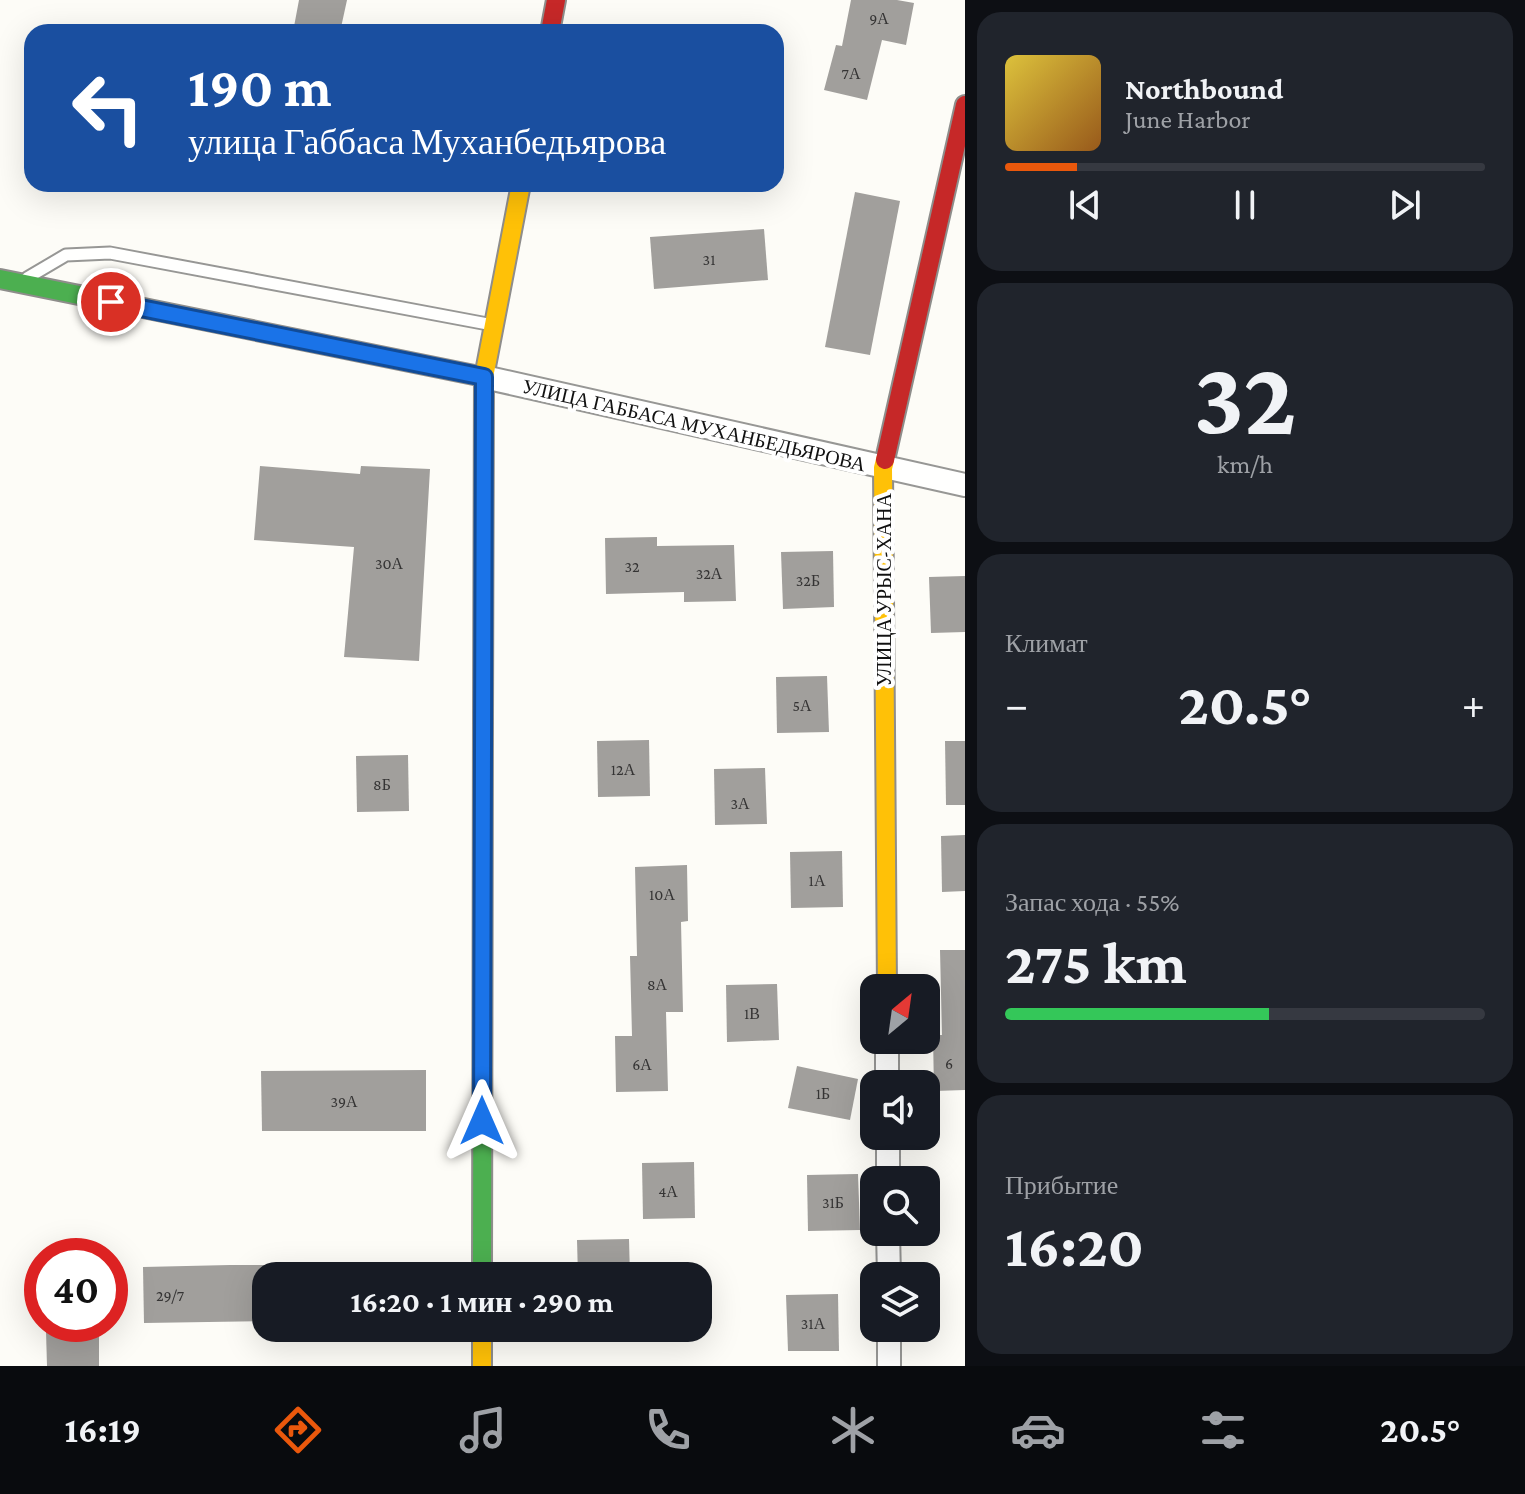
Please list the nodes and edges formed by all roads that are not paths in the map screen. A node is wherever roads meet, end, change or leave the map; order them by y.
1 (556, 0) edge
2 (552, 24) edge
3 (965, 105) edge
4 (957, 178) edge
5 (519, 192) edge
6 (9, 281) edge
7 (494, 325) junction
8 (484, 377) junction
9 (883, 468) junction
10 (965, 485) edge
11 (887, 974) edge
12 (482, 1262) edge
13 (482, 1342) edge
14 (889, 1342) edge
15 (482, 1366) edge
16 (889, 1366) edge

1 - 2 street
3 - 4 street, УЛИЦА УРЫС-ХАНА
4 - 9 street, УЛИЦА УРЫС-ХАНА
5 - 7 street
6 - 7 lane
6 - 8 street, УЛИЦА ГАББАСА МУХАНБЕДЬЯРОВА
7 - 8 street
8 - 9 street, УЛИЦА ГАББАСА МУХАНБЕДЬЯРОВА
8 - 12 street
9 - 10 street, УЛИЦА ГАББАСА МУХАНБЕДЬЯРОВА
9 - 11 street, УЛИЦА УРЫС-ХАНА
13 - 15 street
14 - 16 street

